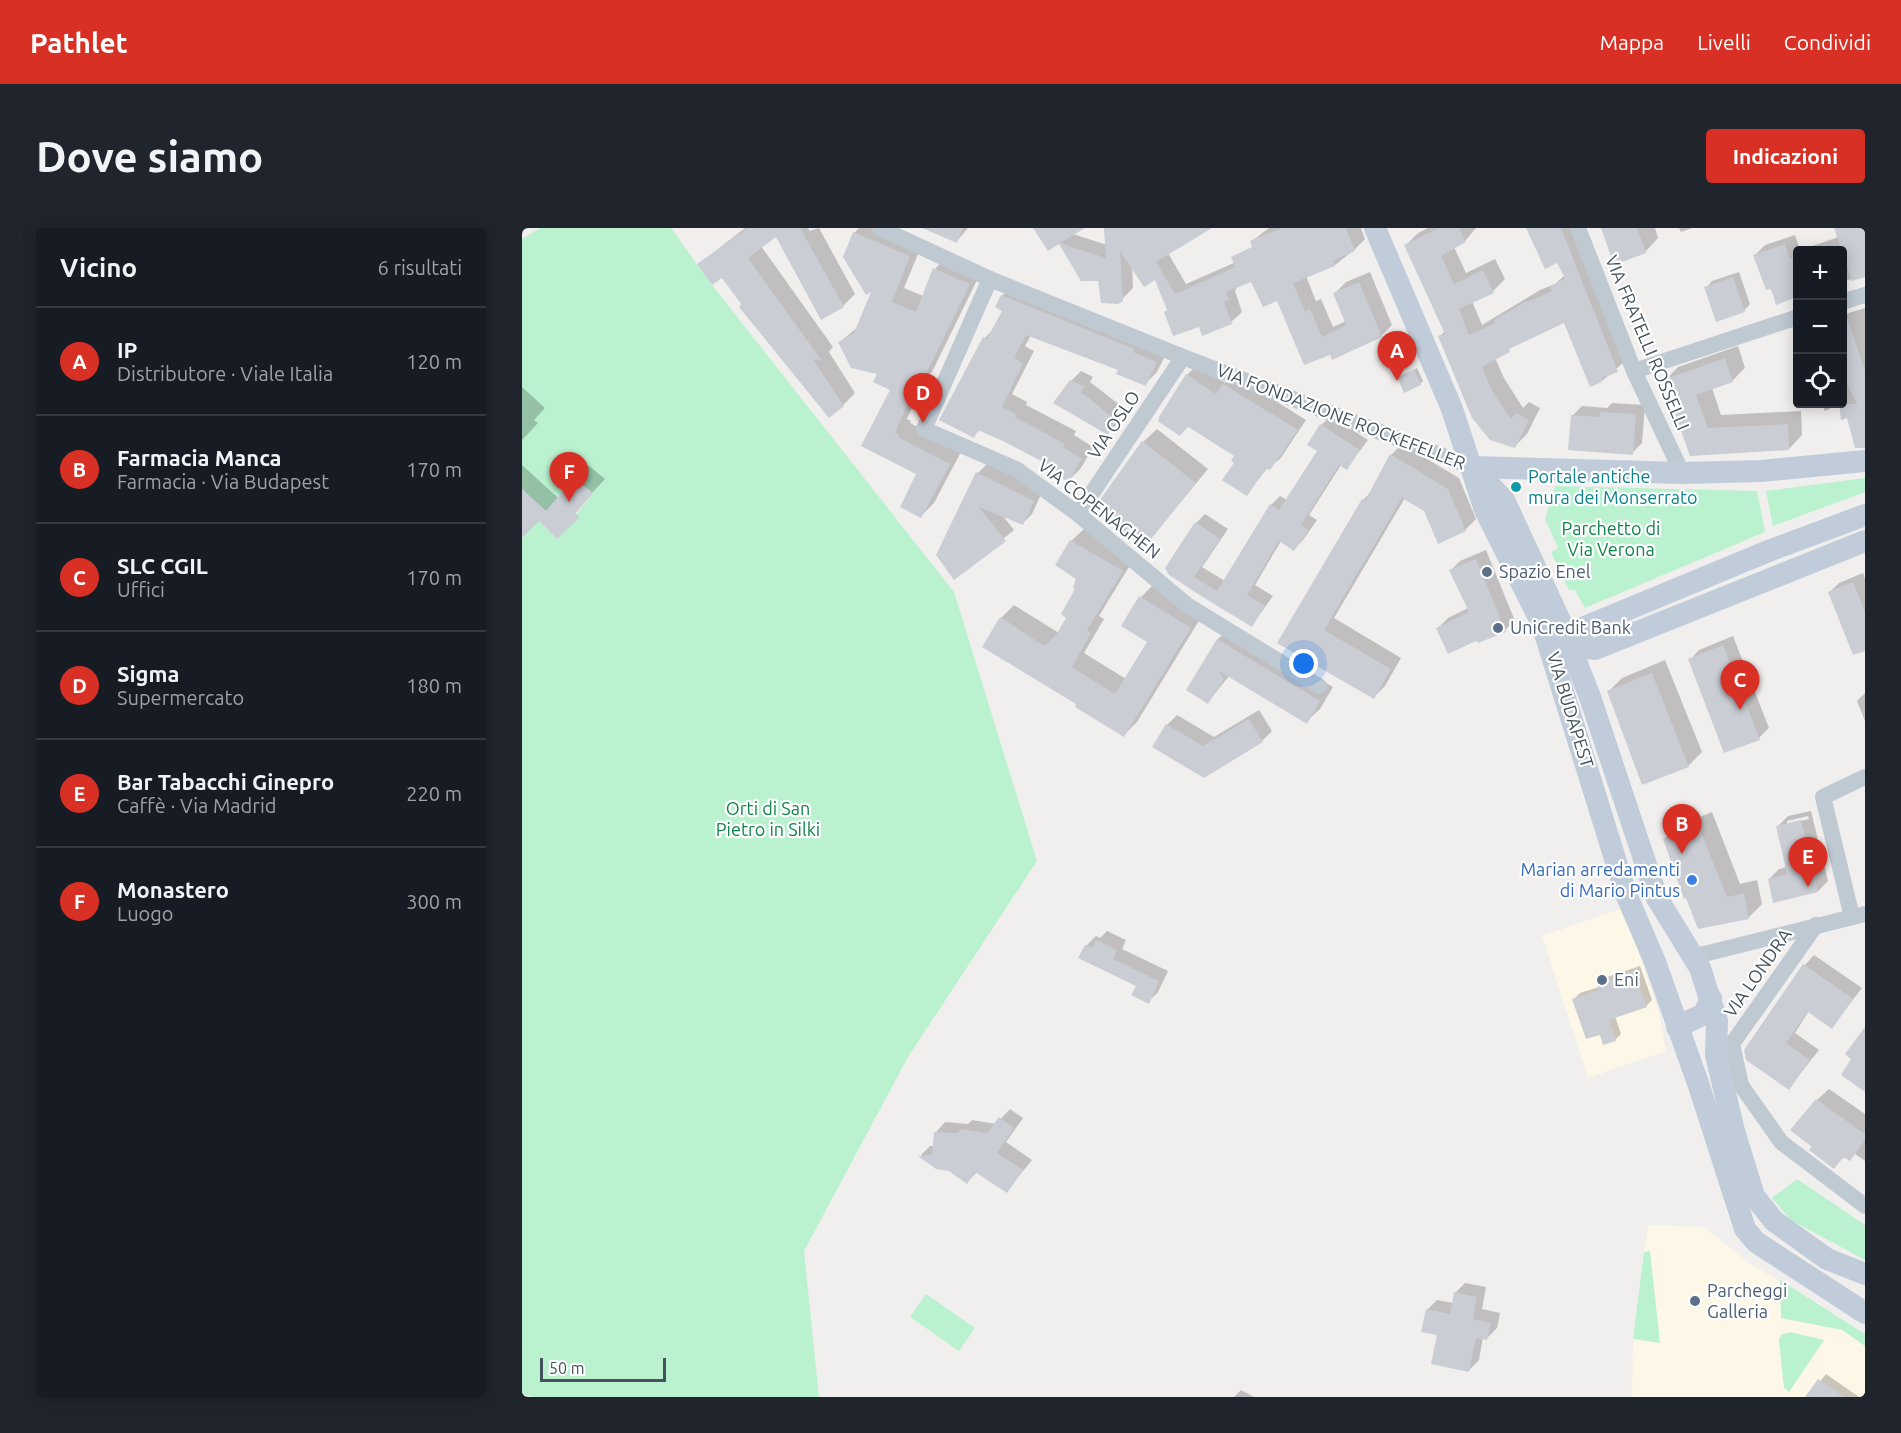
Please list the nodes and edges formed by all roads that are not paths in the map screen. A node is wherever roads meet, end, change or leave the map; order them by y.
1 (880, 228) edge
2 (1375, 228) edge
3 (1578, 228) edge
4 (990, 279) junction
5 (1865, 295) edge
6 (1847, 300) edge
7 (1793, 318) edge
8 (1183, 357) junction
9 (1634, 371) junction
10 (1865, 461) edge
11 (1472, 467) junction
12 (1682, 473) junction
13 (1077, 514) junction
14 (1865, 515) edge
15 (1865, 542) edge
16 (1567, 651) junction
17 (1319, 686) dead end
18 (1865, 777) edge
19 (1859, 915) edge
20 (1816, 925) junction
21 (1692, 957) junction
22 (1655, 962) junction
23 (1711, 998) junction
24 (1677, 1027) junction
25 (1865, 1206) edge
26 (1865, 1274) edge
27 (1865, 1313) edge

1 - 4 street, VIA FONDAZIONE ROCKEFELLER
2 - 11 main road, VIA BUDAPEST
3 - 9 street, VIA FRATELLI ROSSELLI
4 - 8 street, VIA FONDAZIONE ROCKEFELLER
4 - 13 street, VIA COPENAGHEN
5 - 6 street
7 - 9 street
8 - 11 street, VIA FONDAZIONE ROCKEFELLER
8 - 13 street, VIA OSLO
9 - 12 street, VIA FRATELLI ROSSELLI
10 - 12 main road, VIA FONDAZIONE ROCKEFELLER
11 - 12 main road, VIA FONDAZIONE ROCKEFELLER
11 - 16 main road, VIA BUDAPEST
13 - 17 street, VIA COPENAGHEN
14 - 16 main road
15 - 16 main road
16 - 21 main road, VIA BUDAPEST
16 - 22 main road, VIA BUDAPEST
18 - 19 street
19 - 20 street, VIA LONDRA
20 - 21 street, VIA LONDRA
20 - 25 street, VIA LONDRA
21 - 22 main road
21 - 23 main road, VIA BUDAPEST
22 - 24 main road, VIA BUDAPEST
23 - 24 main road
23 - 26 main road
24 - 27 main road

